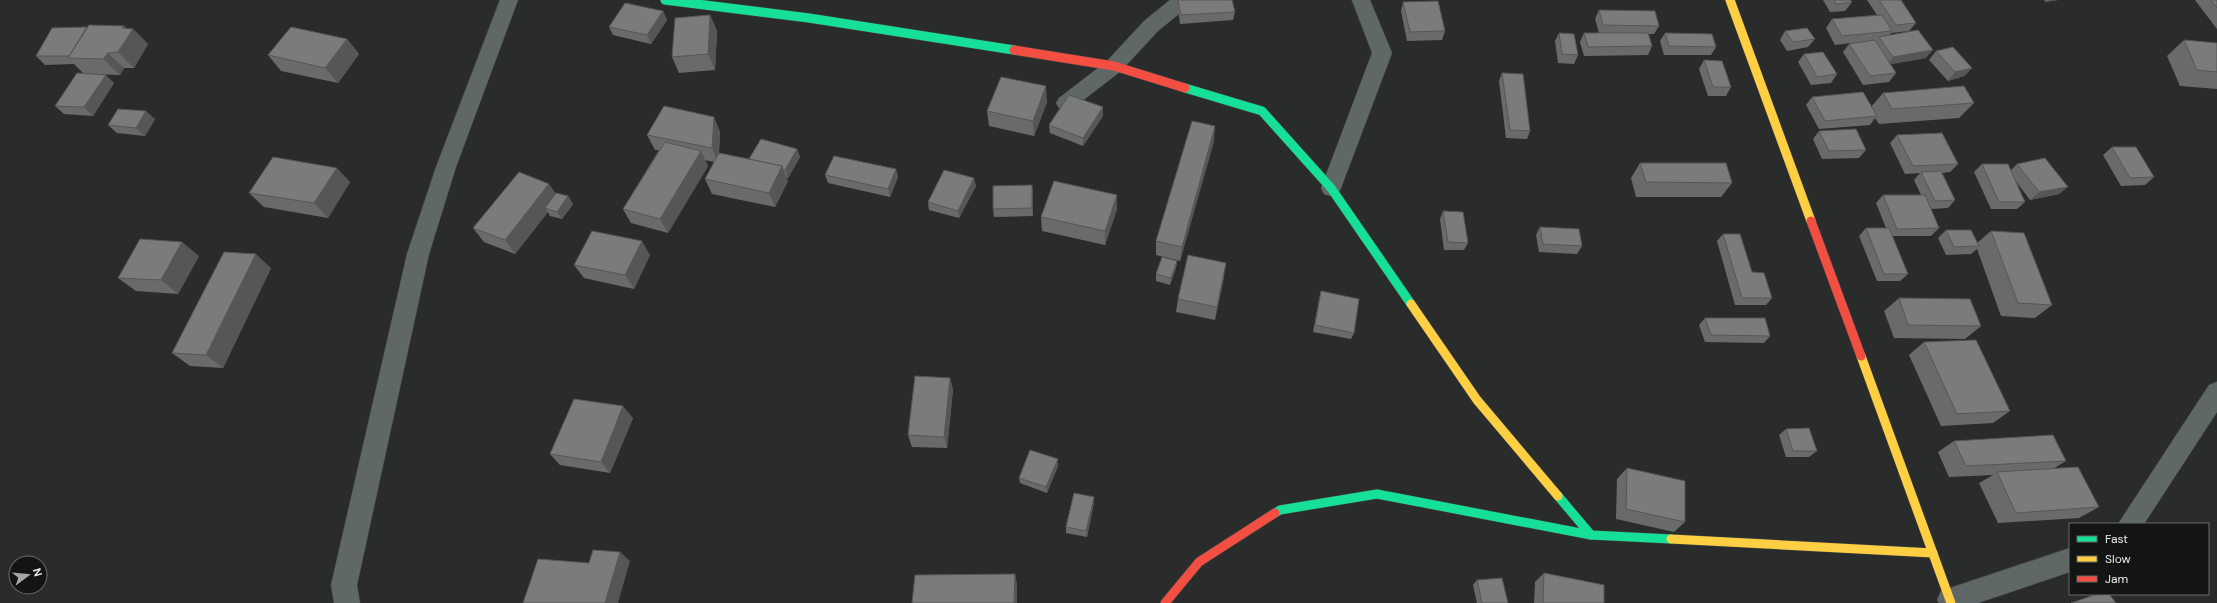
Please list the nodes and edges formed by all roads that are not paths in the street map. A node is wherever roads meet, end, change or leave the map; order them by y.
1 (509, 0) edge
2 (665, 0) edge
3 (1183, 0) edge
4 (1361, 0) edge
5 (1730, 0) edge
6 (1114, 66) junction
7 (1066, 103) edge
8 (1331, 188) junction
9 (2217, 392) edge
10 (2131, 523) edge
11 (1591, 536) junction
12 (1933, 553) junction
13 (2069, 560) edge
14 (1951, 601) edge
15 (347, 603) edge
16 (1165, 603) edge

1 - 15 street
2 - 6 street
3 - 6 street
4 - 8 street
5 - 12 street
6 - 7 street
6 - 8 street
8 - 11 street
9 - 10 street
11 - 12 street
11 - 16 street
12 - 14 street
13 - 14 street

